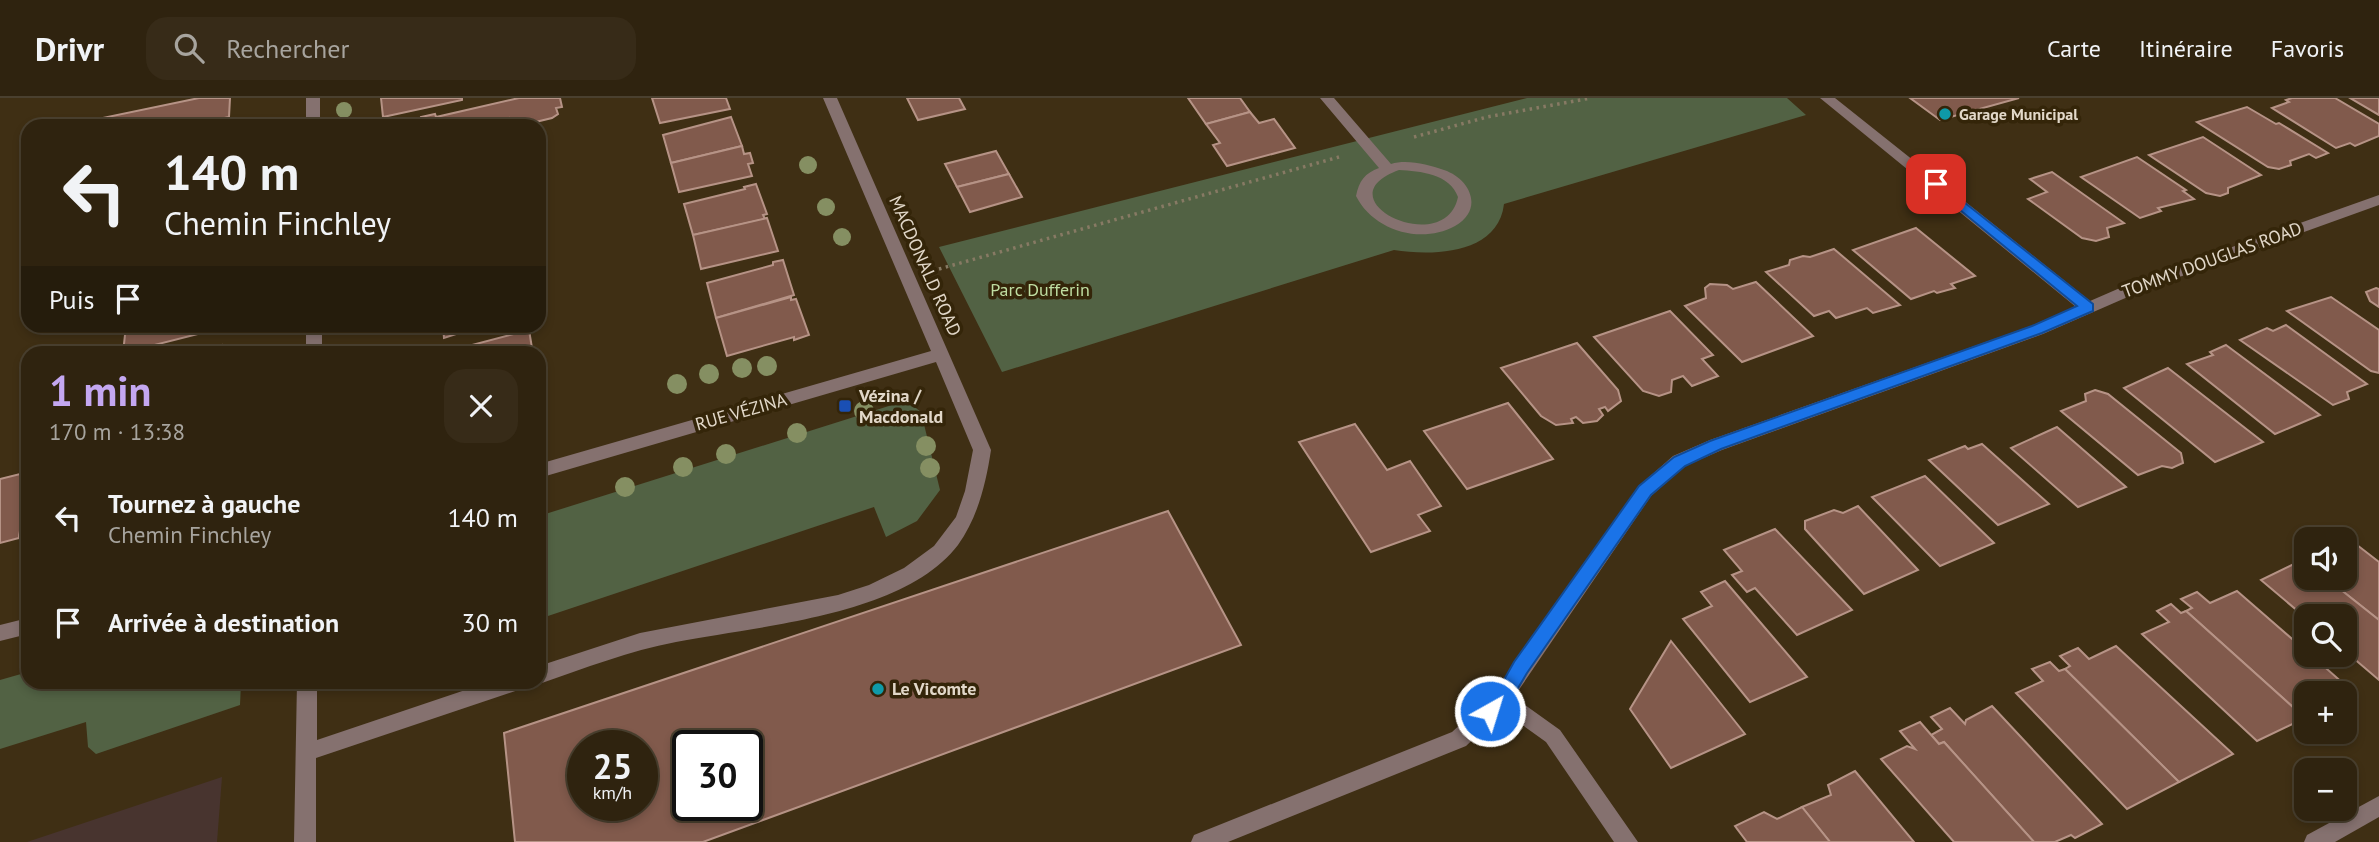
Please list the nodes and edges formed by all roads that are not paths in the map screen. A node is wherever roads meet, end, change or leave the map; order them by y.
1 (313, 98) edge
2 (830, 98) edge
3 (1328, 98) edge
4 (1828, 98) edge
5 (313, 119) edge
6 (1387, 168) junction
7 (2379, 200) edge
8 (2088, 307) junction
9 (942, 354) junction
10 (546, 469) edge
11 (21, 628) edge
12 (0, 633) edge
13 (546, 673) edge
14 (307, 689) edge
15 (495, 689) edge
16 (1502, 699) junction
17 (308, 752) junction
18 (2379, 806) edge
19 (305, 842) edge
20 (1202, 842) edge
21 (1627, 842) edge
22 (2315, 842) edge

1 - 5 street
2 - 9 street, MACDONALD ROAD
3 - 6 street
4 - 8 street
6 - 6 street
7 - 8 street, TOMMY DOUGLAS ROAD
8 - 16 street, TOMMY DOUGLAS ROAD
9 - 10 street, RUE VÉZINA
9 - 13 street, MACDONALD ROAD
11 - 12 street
14 - 17 street
15 - 17 street
16 - 20 street, TOMMY DOUGLAS ROAD
16 - 21 street
17 - 19 street
18 - 22 street

